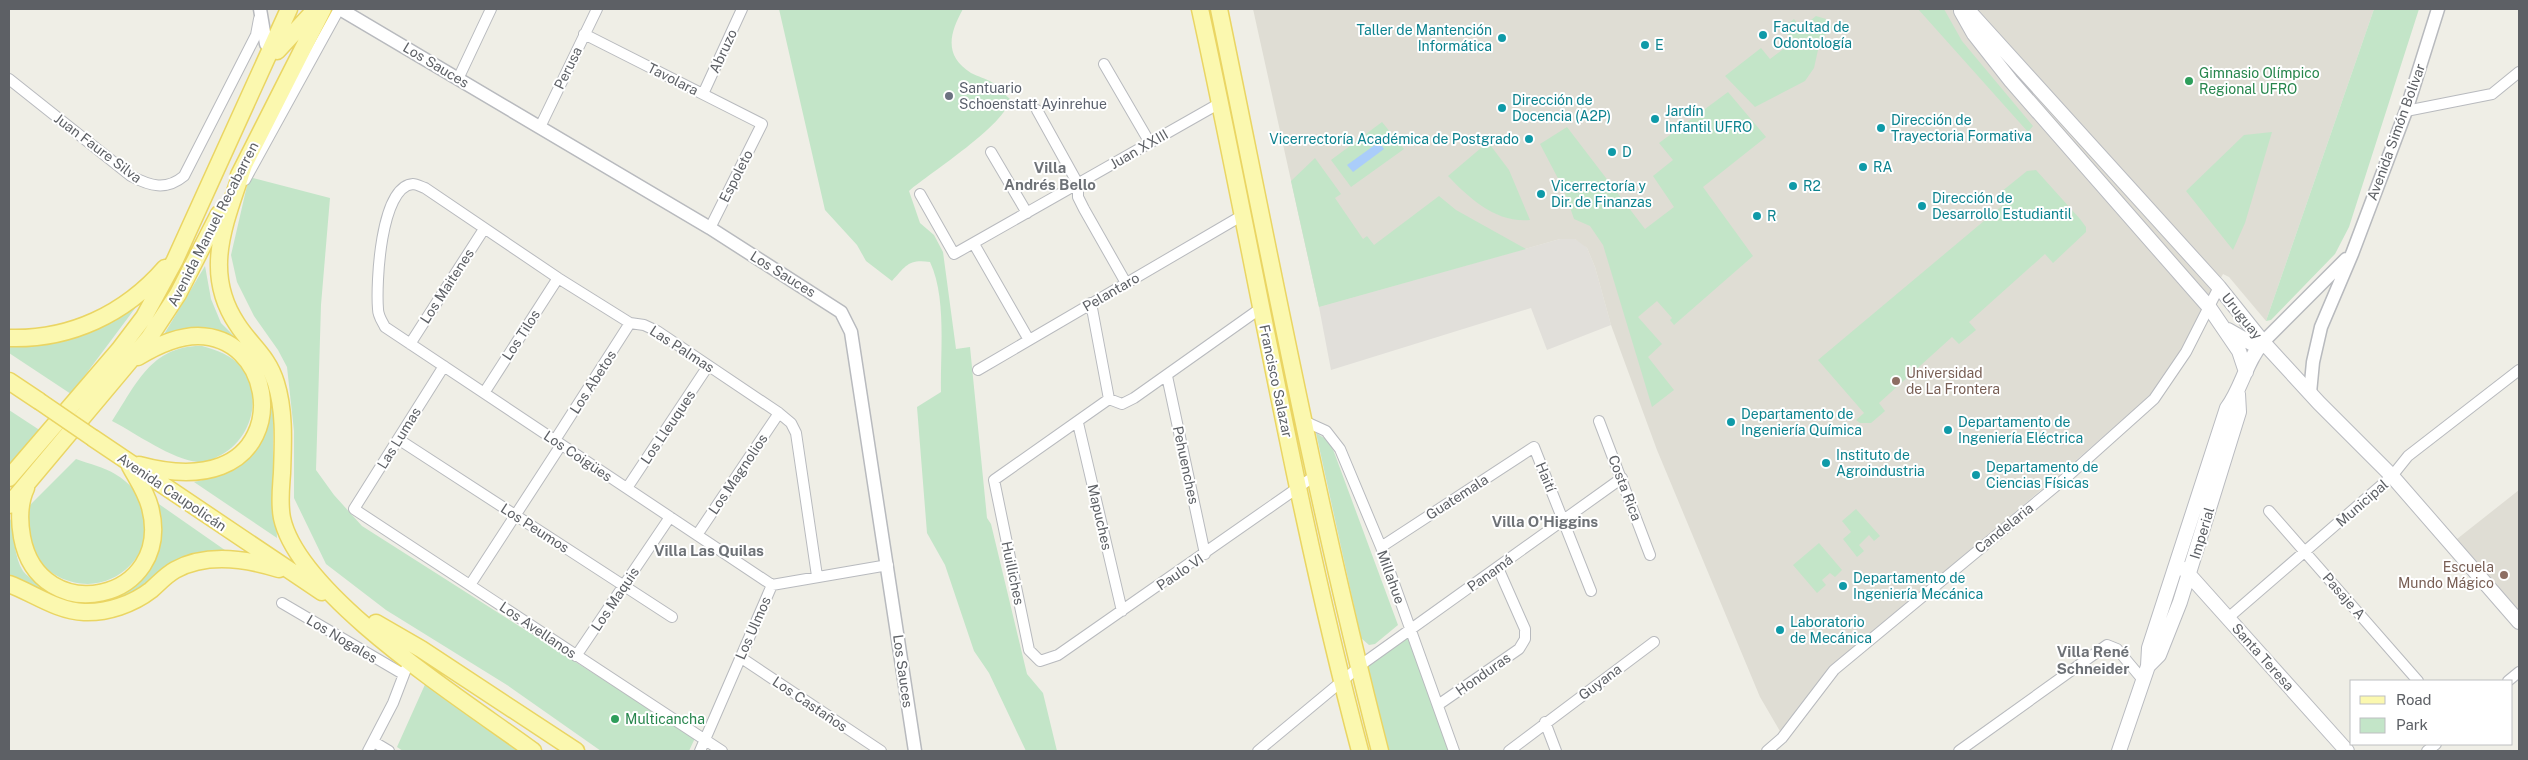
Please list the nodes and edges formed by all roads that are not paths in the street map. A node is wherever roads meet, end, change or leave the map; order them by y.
1 (260, 9) edge
2 (277, 9) edge
3 (289, 9) edge
4 (316, 9) edge
5 (323, 9) edge
6 (340, 9) edge
7 (491, 9) edge
8 (596, 9) edge
9 (742, 9) edge
10 (1200, 9) edge
11 (1219, 9) edge
12 (1960, 9) edge
13 (1967, 9) edge
14 (2438, 9) edge
15 (584, 34) junction
16 (266, 44) junction
17 (1104, 64) dead end
18 (2519, 72) edge
19 (259, 74) junction
20 (9, 79) edge
21 (458, 79) junction
22 (252, 90) junction
23 (703, 94) junction
24 (1220, 103) junction
25 (1037, 110) dead end
26 (2406, 111) junction
27 (762, 124) joint
28 (540, 127) junction
29 (1150, 143) junction
30 (991, 152) dead end
31 (244, 165) junction
32 (1078, 184) junction
33 (920, 194) dead end
34 (230, 207) junction
35 (1027, 213) junction
36 (1243, 215) junction
37 (484, 228) junction
38 (710, 228) junction
39 (187, 233) junction
40 (974, 244) junction
41 (2352, 254) junction
42 (558, 278) junction
43 (1126, 283) junction
44 (2219, 287) junction
45 (1092, 304) junction
46 (2210, 307) junction
47 (1261, 308) junction
48 (630, 323) junction
49 (2222, 325) junction
50 (385, 327) joint
51 (9, 338) edge
52 (1029, 340) junction
53 (410, 344) junction
54 (2261, 344) junction
55 (131, 360) junction
56 (444, 366) junction
57 (708, 366) junction
58 (978, 370) dead end
59 (2519, 370) edge
60 (2246, 372) junction
61 (1167, 376) junction
62 (9, 381) edge
63 (484, 393) junction
64 (2310, 393) junction
65 (2238, 394) junction
66 (1109, 400) junction
67 (780, 412) junction
68 (1304, 421) junction
69 (1599, 421) dead end
70 (1078, 423) junction
71 (398, 439) junction
72 (558, 442) junction
73 (1534, 447) joint
74 (127, 462) junction
75 (1316, 475) junction
76 (2392, 476) junction
77 (9, 478) edge
78 (1622, 478) junction
79 (30, 480) junction
80 (627, 488) junction
81 (1298, 488) junction
82 (9, 505) edge
83 (354, 509) joint
84 (2269, 512) dead end
85 (516, 514) junction
86 (670, 517) junction
87 (1564, 520) junction
88 (698, 535) junction
89 (1381, 547) junction
90 (2305, 552) junction
91 (1205, 554) junction
92 (1650, 554) dead end
93 (2178, 563) junction
94 (888, 565) junction
95 (1498, 568) junction
96 (2189, 575) junction
97 (817, 576) junction
98 (299, 578) junction
99 (9, 584) edge
100 (470, 585) junction
101 (772, 585) junction
102 (623, 586) junction
103 (1591, 591) dead end
104 (336, 601) junction
105 (282, 603) dead end
106 (1122, 611) junction
107 (672, 617) dead end
108 (2228, 618) junction
109 (2519, 622) edge
110 (1411, 630) junction
111 (1654, 642) dead end
112 (576, 656) junction
113 (740, 657) junction
114 (1040, 661) joint
115 (2148, 666) junction
116 (407, 668) junction
117 (1358, 668) junction
118 (2519, 672) edge
119 (2142, 680) junction
120 (2417, 680) edge
121 (2509, 680) edge
122 (1342, 682) junction
123 (1438, 705) junction
124 (1545, 722) junction
125 (706, 741) junction
126 (374, 742) junction
127 (368, 751) edge
128 (389, 751) edge
129 (533, 751) edge
130 (576, 751) edge
131 (700, 751) edge
132 (722, 751) edge
133 (881, 751) edge
134 (914, 751) edge
135 (1258, 751) edge
136 (1360, 751) edge
137 (1380, 751) edge
138 (1454, 751) edge
139 (1509, 751) edge
140 (1556, 751) edge
141 (1767, 751) edge
142 (1959, 751) edge
143 (2119, 751) edge
144 (2347, 751) edge

1 - 16 street
1 - 20 street, Juan Faure Silva
2 - 16 main road
3 - 19 main road, Avenida Manuel Recabarren
4 - 19 main road
5 - 31 main road, Avenida Manuel Recabarren
6 - 21 street, Los Sauces
6 - 34 street, Avenida Manuel Recabarren
7 - 21 street
8 - 15 street, Perusa
9 - 23 street, Abruzo
10 - 24 main road, Francisco Salazar
11 - 68 main road, Francisco Salazar
12 - 46 main road, Uruguay
13 - 44 main road, Uruguay
14 - 26 street, Avenida Simón Bolívar
15 - 23 street, Tavolara
15 - 28 street, Perusa
16 - 22 main road
17 - 29 street
18 - 26 street
19 - 22 main road, Avenida Manuel Recabarren
21 - 28 street, Los Sauces
22 - 39 main road, Avenida Manuel Recabarren
23 - 27 street, Tavolara
24 - 29 street, Juan XXIII
24 - 36 main road, Francisco Salazar
25 - 32 street
26 - 41 street, Avenida Simón Bolívar
27 - 38 street, Espoleto
28 - 38 street, Los Sauces
29 - 32 street, Juan XXIII
30 - 35 street
31 - 34 main road
31 - 55 main road, Avenida Manuel Recabarren
32 - 35 street, Juan XXIII
32 - 43 street
33 - 40 street, Juan XXIII
34 - 104 main road
35 - 40 street, Juan XXIII
36 - 43 street, Pelantaro
36 - 47 main road, Francisco Salazar
37 - 42 street, Las Palmas
37 - 50 street, Las Palmas
37 - 53 street, Los Maitenes
38 - 94 street, Los Sauces
39 - 51 main road
39 - 77 main road, Avenida Manuel Recabarren
40 - 52 street
41 - 54 street, Avenida Simón Bolívar
41 - 64 street, Avenida Simón Bolívar
42 - 48 street, Las Palmas
42 - 63 street, Los Tilos
43 - 45 street, Pelantaro
44 - 46 street, Candelaria
44 - 54 main road, Uruguay
45 - 52 street, Pelantaro
45 - 66 street
46 - 49 main road, Uruguay
46 - 141 street, Candelaria
47 - 61 street
47 - 81 main road, Francisco Salazar
48 - 57 street, Las Palmas
48 - 72 street, Los Abetos
49 - 54 main road
49 - 60 main road, Uruguay
50 - 53 street, Los Coigües
52 - 58 street, Pelantaro
53 - 56 street, Los Coigües
54 - 60 main road, Imperial
54 - 64 main road, Uruguay
55 - 74 main road
55 - 79 main road, Avenida Manuel Recabarren
56 - 63 street, Los Coigües
56 - 71 street, Las Lumas
57 - 67 street, Las Palmas
57 - 80 street, Los Lleuques
59 - 76 street, Municipal
60 - 65 main road, Imperial
61 - 66 street
61 - 91 street, Pehuenches
62 - 74 main road, Avenida Caupolicán, bridge
63 - 72 street, Los Coigües
64 - 76 main road, Uruguay
65 - 93 main road, Imperial
65 - 96 main road, Imperial
66 - 70 street
67 - 88 street, Los Magnolios
67 - 97 street, Las Palmas
68 - 75 main road, Francisco Salazar
68 - 89 street, Millahue
69 - 78 street, Costa Rica
70 - 106 street, Mapuches
70 - 114 street, Huilliches
71 - 83 street, Las Lumas
71 - 85 street, Los Peumos
72 - 80 street, Los Coigües
72 - 85 street, Los Abetos
73 - 87 street, Haití
73 - 89 street, Guatemala
74 - 79 main road
74 - 98 main road, Avenida Caupolicán
75 - 81 street, Paulo VI
75 - 117 main road, Francisco Salazar
76 - 90 street, Municipal
76 - 109 main road, Uruguay
78 - 87 street, Panamá
78 - 92 street, Costa Rica
79 - 82 main road, Avenida Manuel Recabarren
80 - 86 street, Los Coigües
81 - 91 street, Paulo VI
81 - 122 main road, Francisco Salazar
83 - 100 street, Los Avellanos
84 - 90 street, Pasaje A
85 - 100 street, Los Abetos
85 - 102 street, Los Peumos
86 - 88 street, Los Coigües
86 - 102 street, Los Maquis
87 - 95 street, Panamá
87 - 103 street, Haití
88 - 101 street, Los Coigües
89 - 110 street, Millahue
90 - 108 street, Municipal
90 - 120 street, Pasaje A
91 - 106 street, Paulo VI
93 - 96 main road, Santa Teresa
93 - 115 main road, Imperial
94 - 97 street, Los Ulmos
94 - 134 street, Los Sauces
95 - 110 street, Panamá
95 - 123 street, Honduras
96 - 108 main road, Santa Teresa
96 - 115 main road, Imperial
97 - 101 street, Los Ulmos
98 - 99 main road
98 - 104 main road, Avenida Caupolicán
100 - 112 street, Los Avellanos
101 - 113 street, Los Ulmos
102 - 107 street, Los Peumos
102 - 112 street, Los Maquis
104 - 116 main road, Avenida Caupolicán
104 - 130 main road, Avenida Caupolicán
105 - 116 street, Los Nogales
106 - 114 street, Paulo VI
108 - 144 main road, Santa Teresa
110 - 117 street, Panamá
110 - 123 street, Millahue
111 - 124 street, Guyana
112 - 125 street, Los Avellanos
113 - 125 street, Los Ulmos
113 - 133 street, Los Castaños
115 - 119 main road, Imperial
116 - 126 street
116 - 129 main road, Avenida Caupolicán
117 - 122 street, Panamá
117 - 137 main road, Francisco Salazar
118 - 121 street
119 - 142 street
119 - 143 main road, Imperial
122 - 135 street, Panamá
122 - 136 main road, Francisco Salazar
123 - 138 street, Millahue
124 - 139 street, Guyana
124 - 140 street
125 - 131 street, Los Ulmos
125 - 132 street, Los Avellanos
126 - 127 street
126 - 128 street

